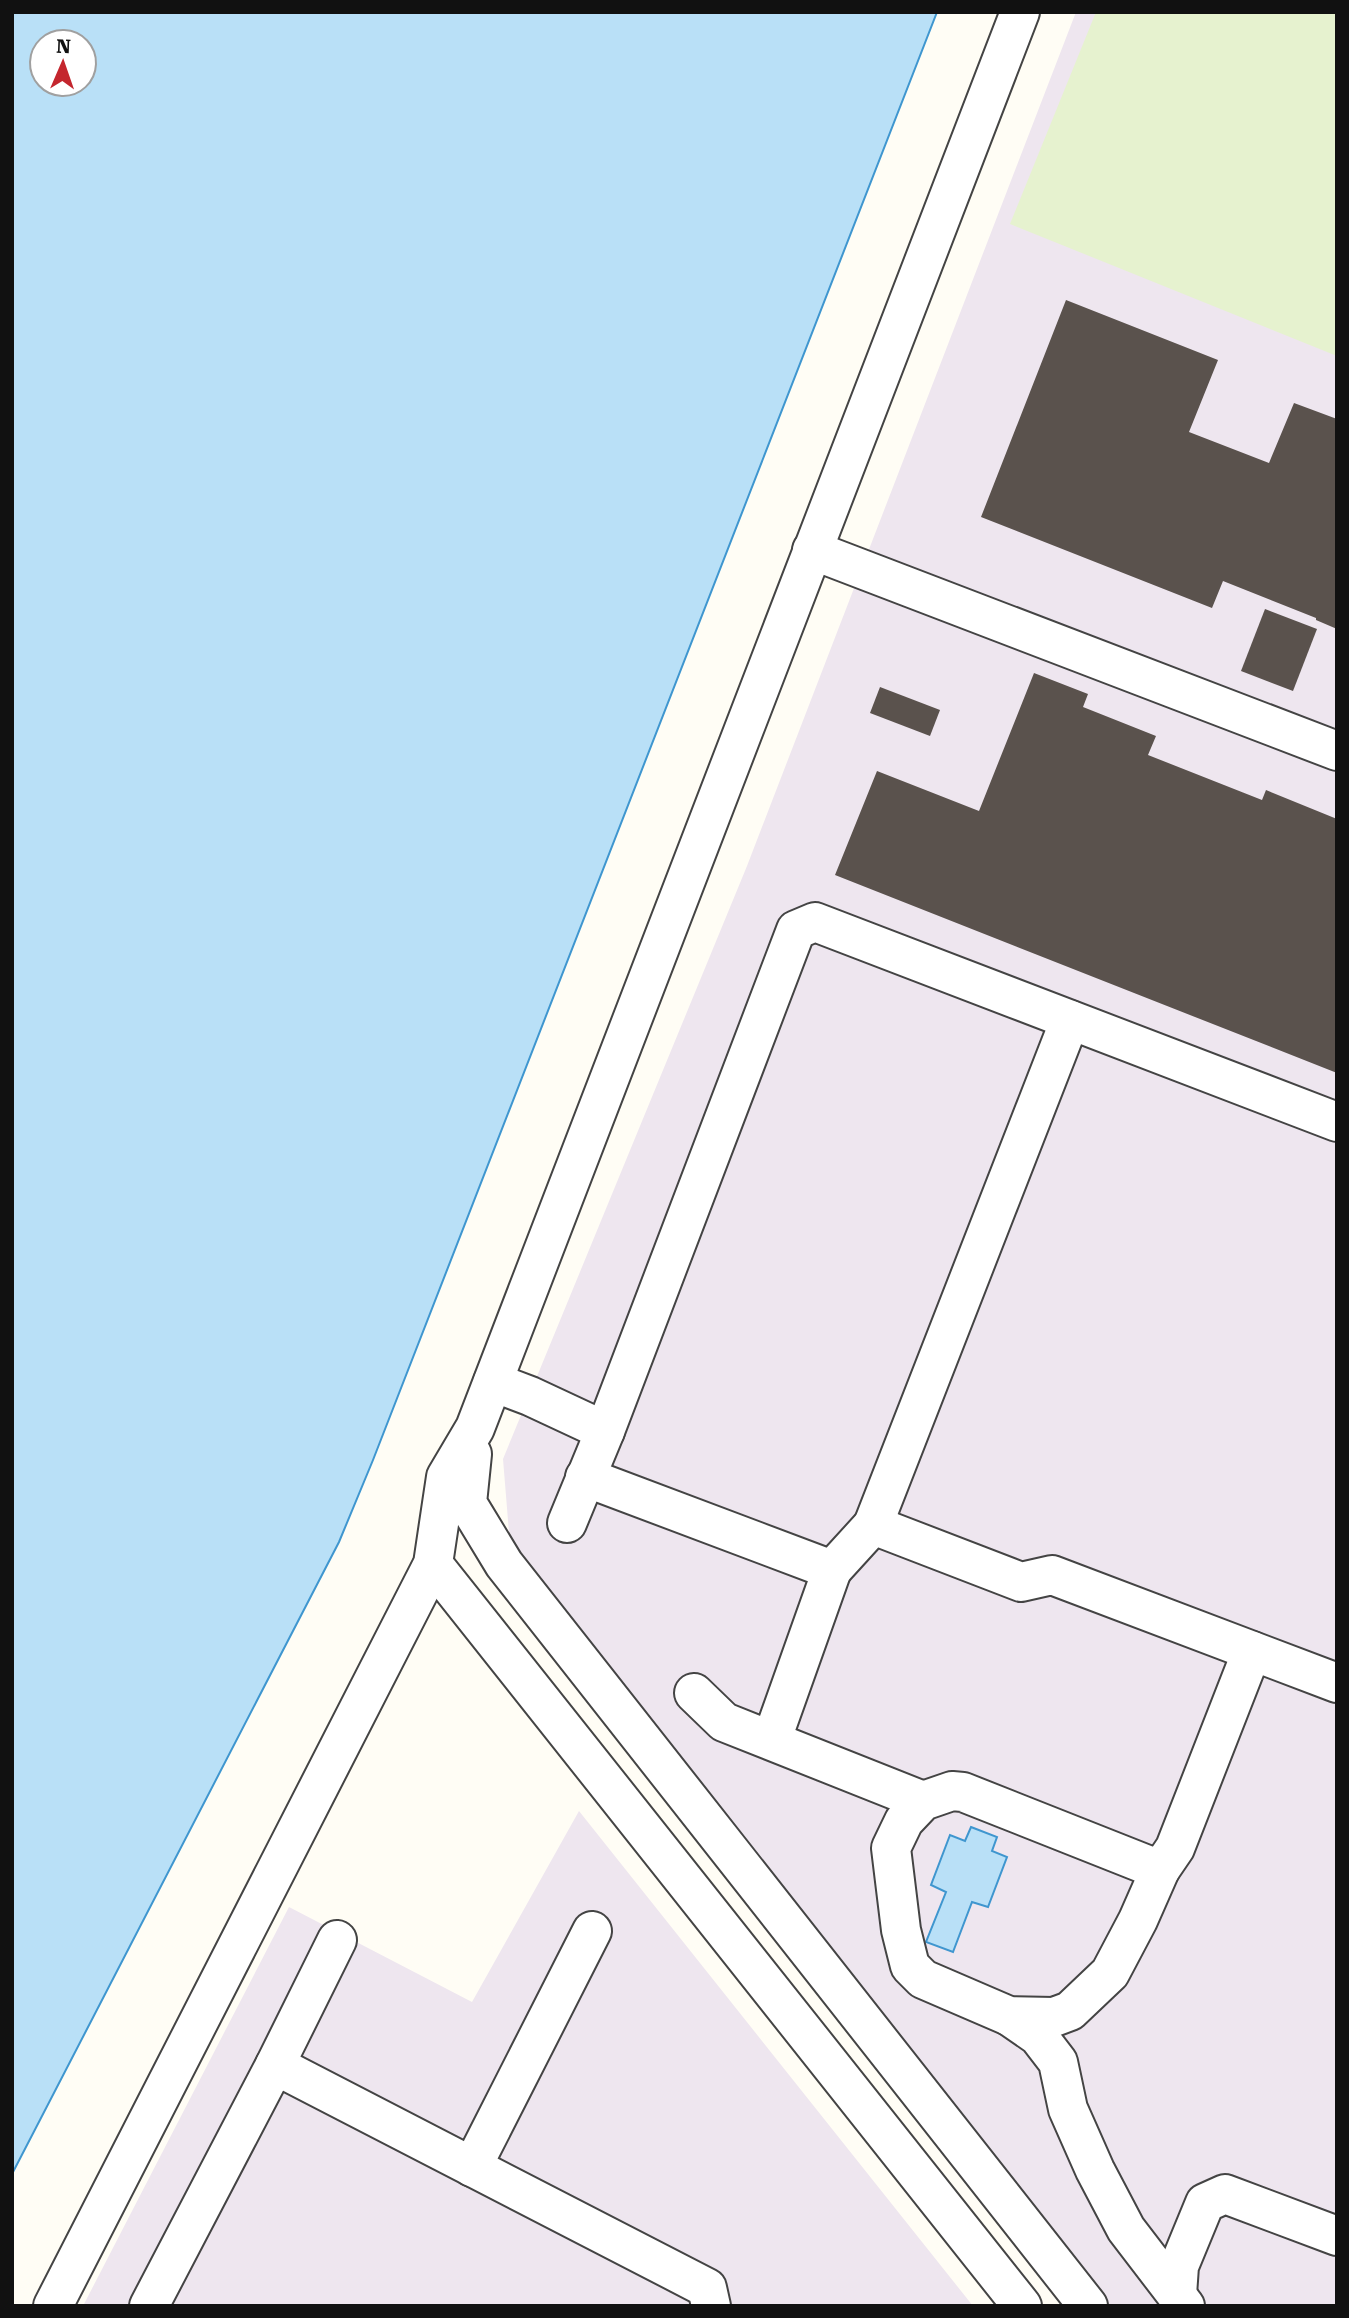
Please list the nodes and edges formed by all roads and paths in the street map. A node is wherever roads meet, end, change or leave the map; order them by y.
1 (1020, 12) edge
2 (812, 550) junction
3 (1337, 751) edge
4 (1070, 1020) junction
5 (1337, 1122) edge
6 (493, 1382) junction
7 (475, 1428) junction
8 (605, 1431) junction
9 (585, 1477) junction
10 (567, 1522) dead end
11 (873, 1525) junction
12 (433, 1564) junction
13 (832, 1570) junction
14 (1252, 1651) junction
15 (1337, 1683) edge
16 (694, 1693) dead end
17 (772, 1739) junction
18 (923, 1801) junction
19 (1160, 1870) junction
20 (592, 1931) dead end
21 (337, 1940) dead end
22 (1009, 2016) junction
23 (275, 2065) junction
24 (472, 2167) junction
25 (1337, 2236) edge
26 (1181, 2301) edge
27 (53, 2306) edge
28 (149, 2306) edge
29 (711, 2306) edge
30 (1022, 2306) edge
31 (1088, 2306) edge

1 - 2 street
2 - 3 street
2 - 6 street
4 - 5 street
4 - 8 street
4 - 11 street
6 - 7 street
6 - 8 street
7 - 12 street
7 - 31 street
8 - 9 street
9 - 10 street
9 - 13 street
11 - 13 street
11 - 14 street
12 - 27 street
12 - 30 street
13 - 17 street
14 - 15 street
14 - 19 street
16 - 17 street
17 - 18 street
18 - 19 street
18 - 22 street
19 - 22 street
20 - 24 street
21 - 23 street
22 - 26 street
23 - 24 street
23 - 28 street
24 - 29 street
25 - 26 street

